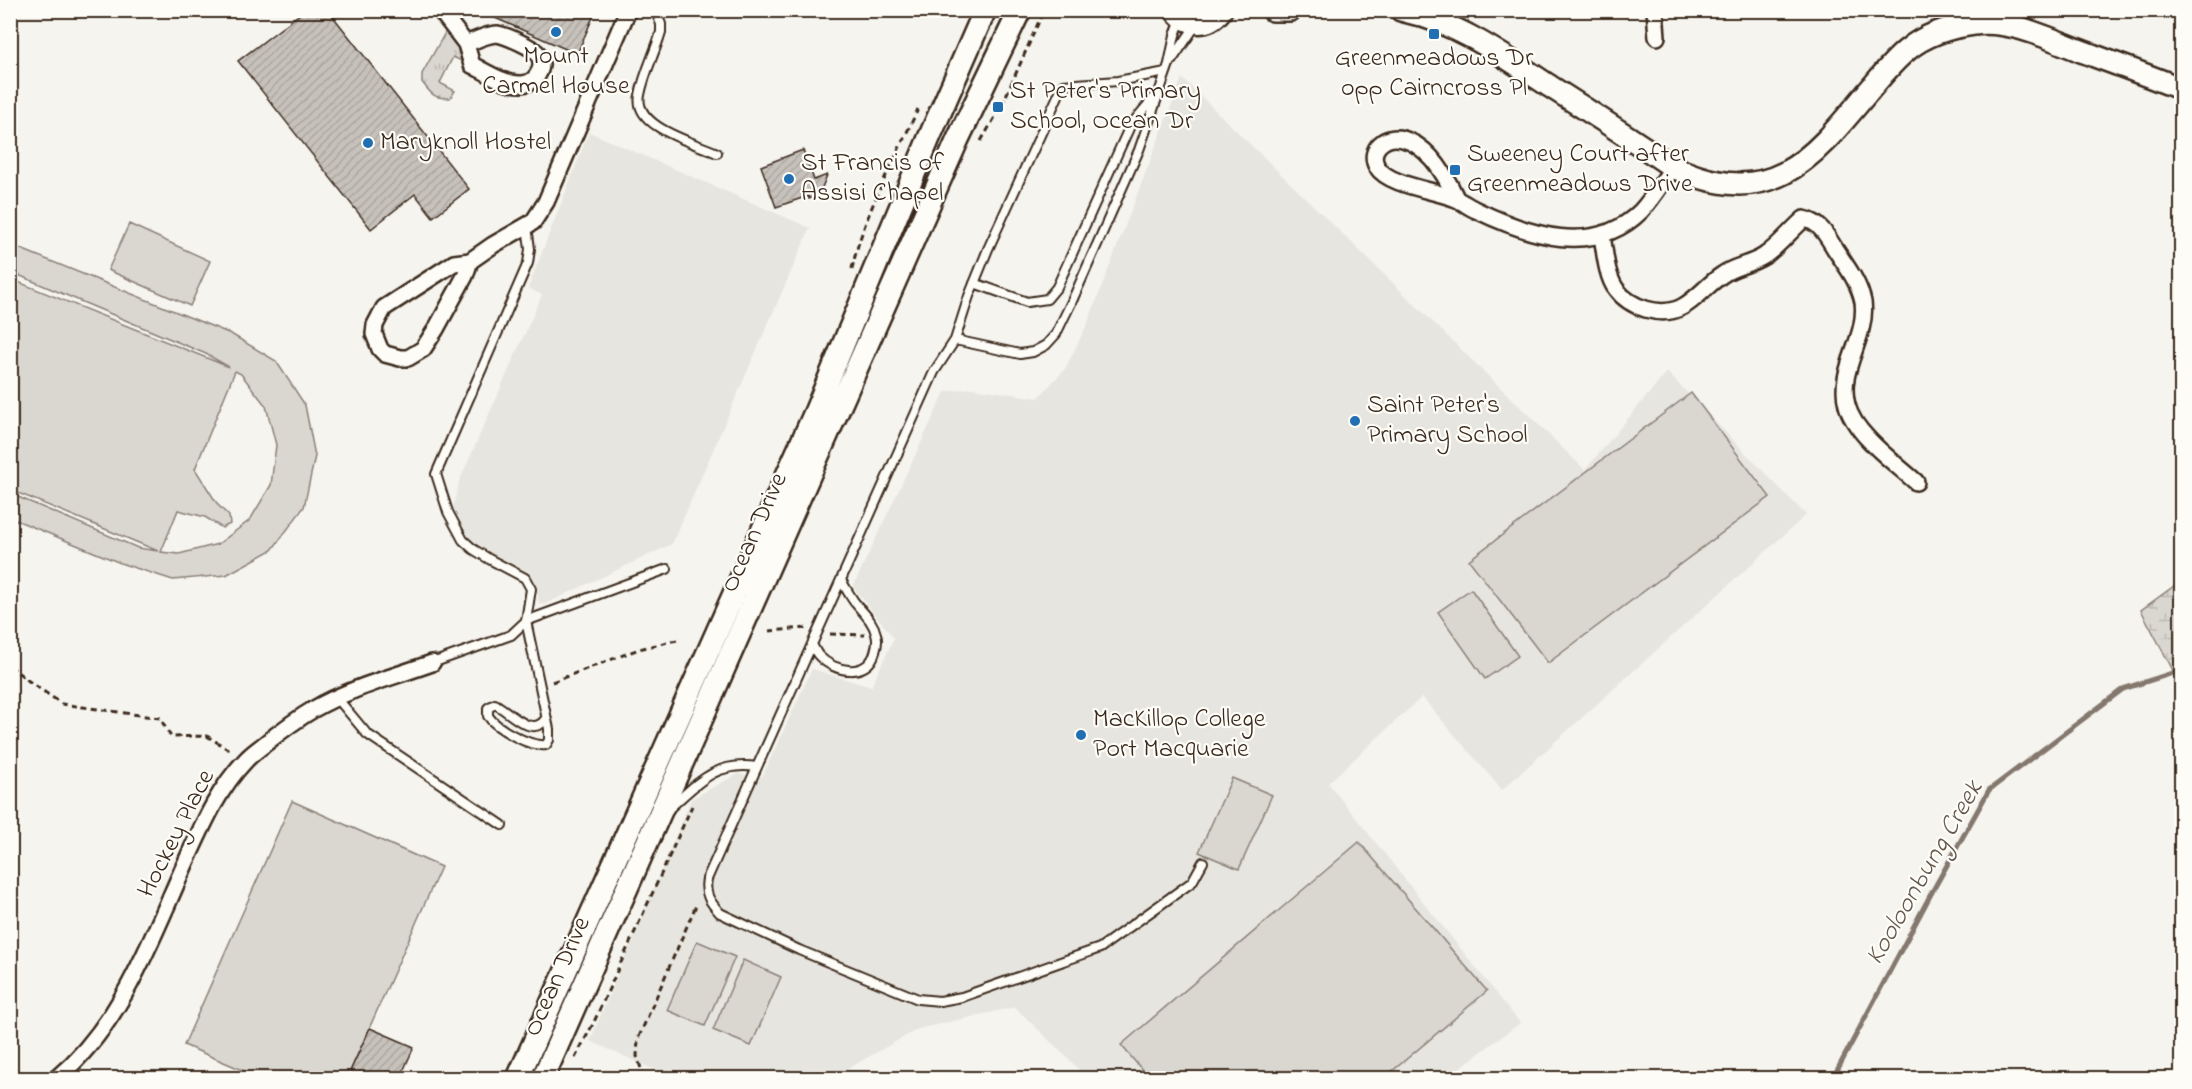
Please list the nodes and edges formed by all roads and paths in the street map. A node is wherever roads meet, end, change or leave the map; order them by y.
1 (440, 10) edge
2 (628, 10) edge
3 (655, 10) edge
4 (984, 10) edge
5 (1020, 10) edge
6 (1221, 10) edge
7 (1273, 10) edge
8 (1290, 10) edge
9 (1655, 10) edge
10 (1414, 12) edge
11 (1184, 17) edge
12 (1657, 37) dead end
13 (466, 44) junction
14 (1168, 68) junction
15 (2181, 89) edge
16 (1159, 92) junction
17 (717, 153) dead end
18 (1673, 167) junction
19 (1456, 198) junction
20 (526, 226) junction
21 (1602, 236) junction
22 (470, 261) junction
23 (974, 283) junction
24 (956, 340) junction
25 (1916, 482) dead end
26 (666, 569) dead end
27 (841, 580) junction
28 (526, 621) junction
29 (681, 639) dead end
30 (812, 644) junction
31 (432, 663) joint
32 (10, 666) edge
33 (539, 687) junction
34 (337, 698) junction
35 (546, 718) junction
36 (246, 760) junction
37 (757, 767) junction
38 (658, 818) junction
39 (502, 825) dead end
40 (680, 832) dead end
41 (1203, 862) dead end
42 (707, 879) junction
43 (574, 1060) dead end
44 (57, 1078) edge
45 (518, 1078) edge
46 (543, 1078) edge
47 (644, 1078) edge

1 - 13 street
2 - 20 street
3 - 17 lane
4 - 45 main road, Ocean Drive
5 - 38 main road, Ocean Drive
6 - 11 main road
7 - 8 main road
9 - 12 street
10 - 18 main road
11 - 14 lane
11 - 14 lane
13 - 13 street
14 - 16 lane
14 - 23 lane
15 - 18 main road
16 - 23 lane
16 - 24 lane
18 - 21 street
19 - 19 street
19 - 21 street
20 - 22 street
20 - 28 lane
21 - 25 street
22 - 22 street
23 - 24 lane
24 - 27 lane
26 - 28 lane
27 - 30 lane
27 - 30 lane
28 - 31 lane
28 - 33 lane
29 - 33 path
30 - 37 lane
31 - 34 street, Hockey Place
32 - 36 path
33 - 35 lane
34 - 36 street, Hockey Place
34 - 39 lane
35 - 35 lane
36 - 44 street, Hockey Place
37 - 38 lane
37 - 42 lane
38 - 46 main road, Ocean Drive
40 - 43 path
41 - 42 lane
42 - 47 path

